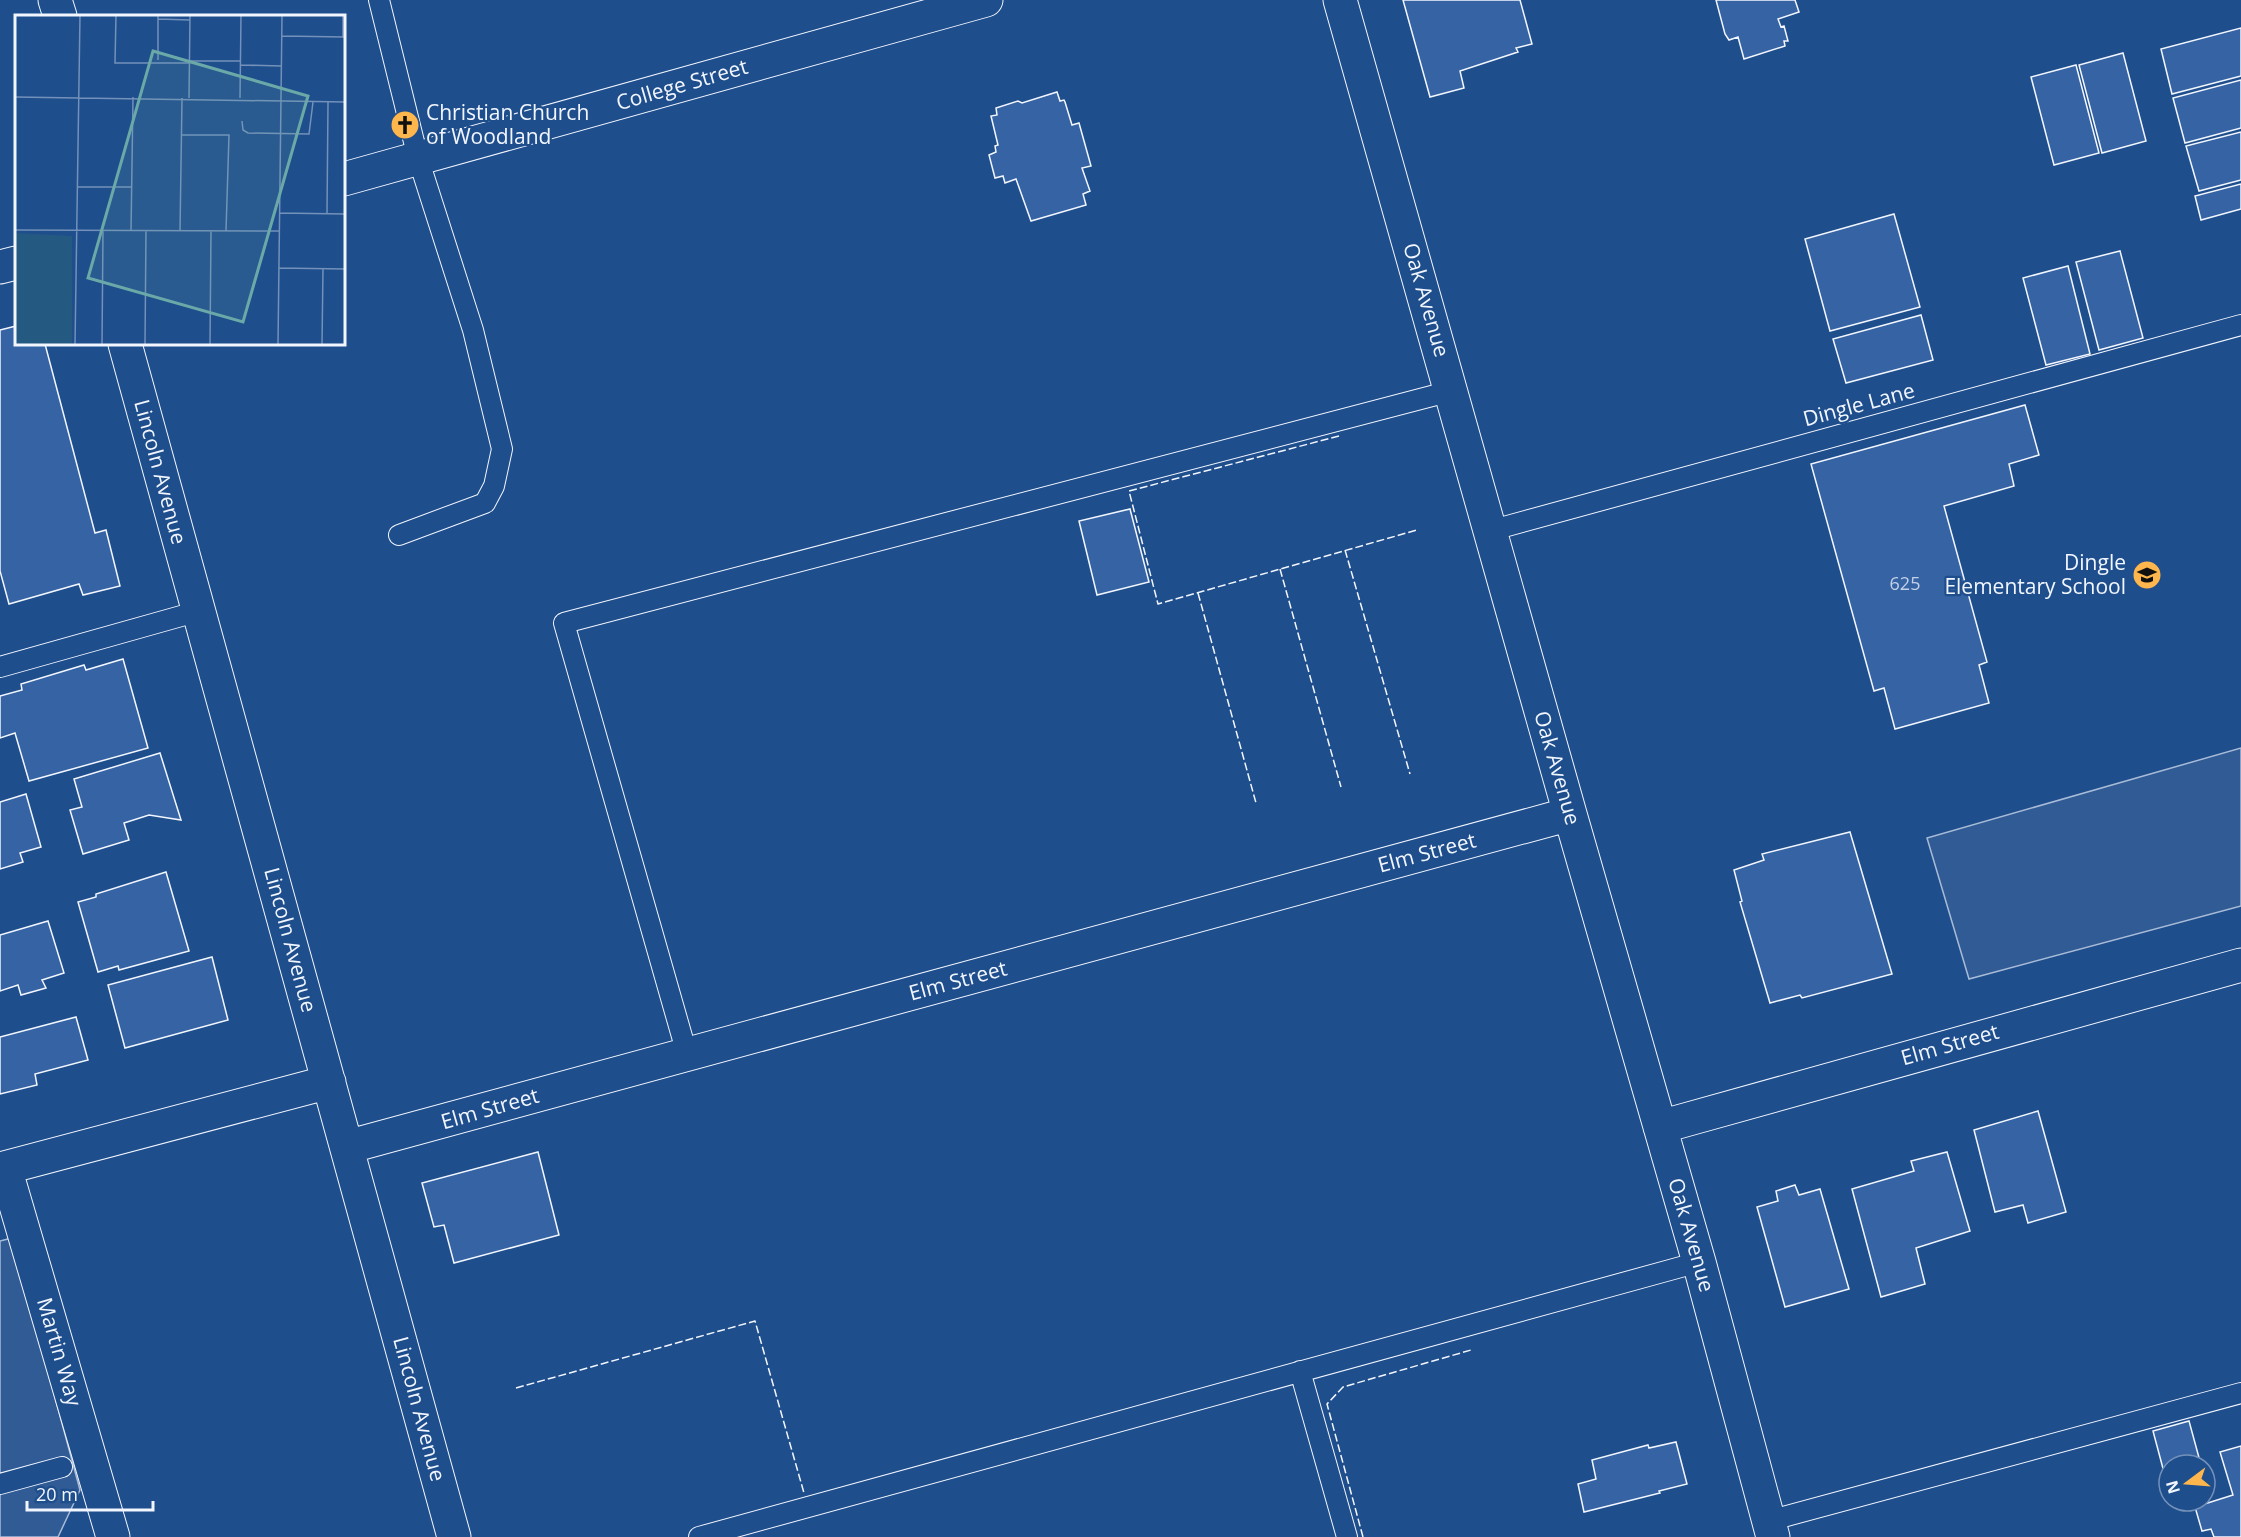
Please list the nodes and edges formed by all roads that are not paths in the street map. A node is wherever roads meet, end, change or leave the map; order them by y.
1 (56, 0) edge
2 (379, 0) edge
3 (986, 0) edge
4 (1340, 0) edge
5 (60, 15) edge
6 (418, 158) junction
7 (345, 179) edge
8 (15, 263) edge
9 (0, 267) edge
10 (2241, 325) edge
11 (125, 345) edge
12 (1451, 391) junction
13 (1489, 531) junction
14 (399, 535) dead end
15 (199, 611) junction
16 (0, 668) edge
17 (1570, 814) junction
18 (2241, 965) edge
19 (687, 1054) junction
20 (329, 1082) junction
21 (1660, 1127) junction
22 (347, 1147) junction
23 (2, 1169) edge
24 (1699, 1262) junction
25 (1300, 1371) junction
26 (2241, 1393) edge
27 (62, 1467) dead end
28 (0, 1484) edge
29 (1770, 1529) edge
30 (113, 1537) edge
31 (454, 1537) edge
32 (699, 1537) edge
33 (1347, 1537) edge

1 - 5 street
2 - 6 lane
3 - 6 street, College Street
4 - 12 street, Oak Avenue
6 - 7 street, College Street
6 - 14 lane
8 - 9 street
10 - 13 lane, Dingle Lane
11 - 15 street, Lincoln Avenue
12 - 13 street, Oak Avenue
12 - 19 lane
13 - 17 street, Oak Avenue
15 - 16 lane
15 - 20 street, Lincoln Avenue
17 - 19 street, Elm Street
17 - 21 street, Oak Avenue
18 - 21 street, Elm Street
19 - 22 street, Elm Street
20 - 22 street, Lincoln Avenue
20 - 23 street
21 - 24 street, Oak Avenue
22 - 31 street, Lincoln Avenue
23 - 30 street, Martin Way
24 - 25 lane
24 - 29 street, Oak Avenue
25 - 32 lane
25 - 33 lane
26 - 29 lane
27 - 28 lane

